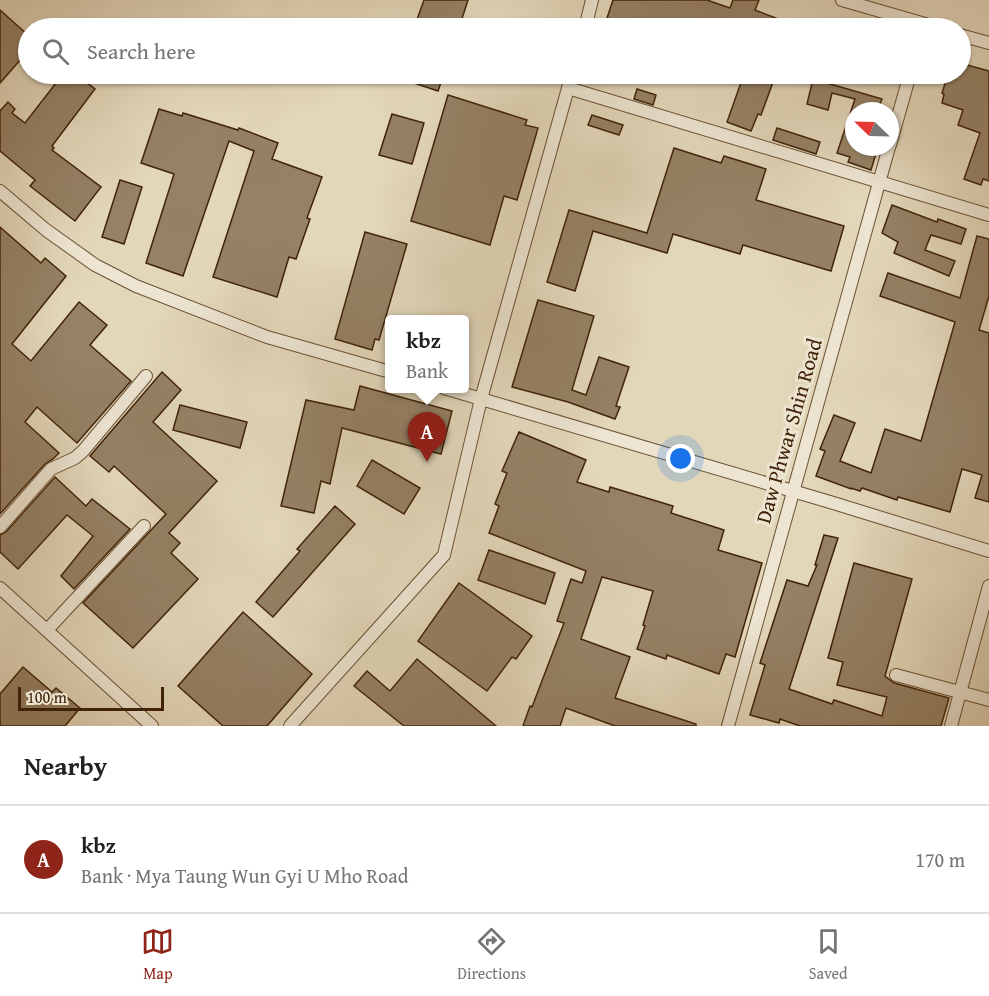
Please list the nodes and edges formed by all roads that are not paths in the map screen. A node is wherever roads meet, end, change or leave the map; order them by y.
1 (592, 0) edge
2 (842, 0) edge
3 (588, 18) edge
4 (897, 18) edge
5 (971, 38) edge
6 (989, 43) edge
7 (569, 84) edge
8 (907, 84) edge
9 (568, 88) junction
10 (899, 114) edge
11 (887, 156) edge
12 (880, 182) junction
13 (0, 191) edge
14 (989, 215) edge
15 (385, 371) edge
16 (146, 376) dead end
17 (461, 393) edge
18 (482, 399) junction
19 (792, 491) junction
20 (0, 526) edge
21 (144, 526) dead end
22 (989, 551) edge
23 (989, 586) edge
24 (0, 588) edge
25 (46, 630) junction
26 (896, 675) dead end
27 (961, 693) junction
28 (989, 700) edge
29 (152, 726) edge
30 (290, 726) edge
31 (728, 726) edge
32 (951, 726) edge

1 - 3 street
2 - 4 street
5 - 6 street
7 - 9 street
8 - 10 street, Daw Phwar Shin Road
9 - 12 street
9 - 18 street
11 - 12 street, Daw Phwar Shin Road
12 - 14 street
12 - 19 street, Daw Phwar Shin Road
13 - 15 street
16 - 20 street
17 - 18 street
18 - 19 street
18 - 30 street
19 - 22 street
19 - 31 street, Daw Phwar Shin Road
21 - 25 street
23 - 27 street
24 - 25 street
25 - 29 street
26 - 27 street
27 - 28 street
27 - 32 street

